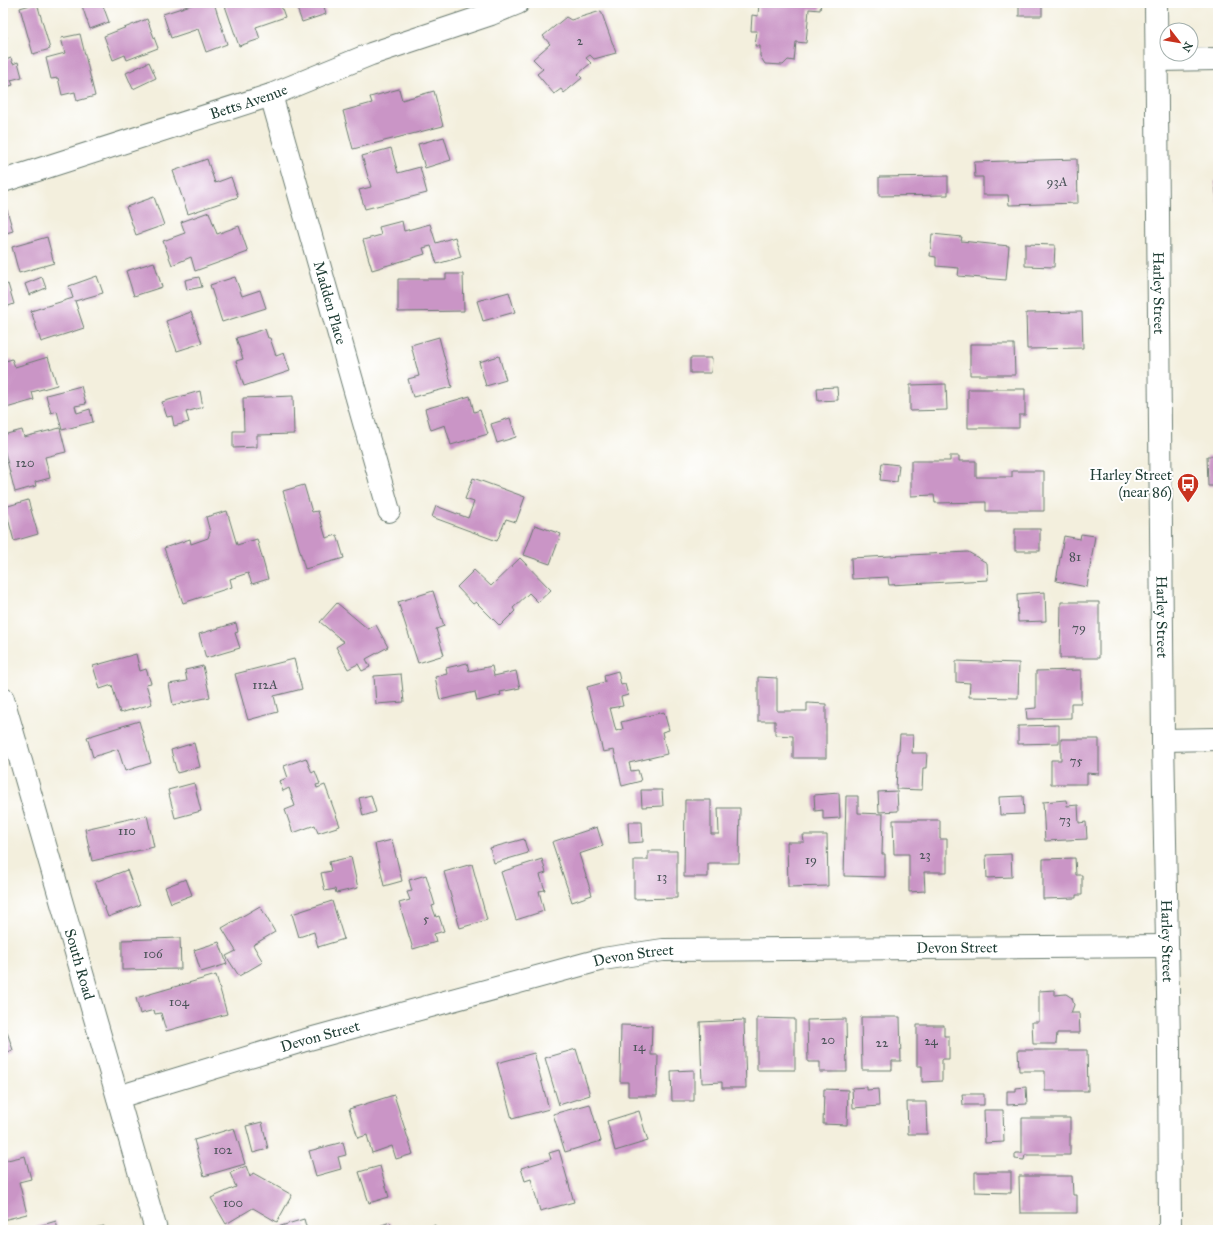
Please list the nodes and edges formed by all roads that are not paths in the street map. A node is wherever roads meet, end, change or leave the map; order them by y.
1 (518, 3) edge
2 (1156, 3) edge
3 (1218, 59) edge
4 (1157, 60) junction
5 (271, 95) junction
6 (3, 181) edge
7 (389, 511) dead end
8 (3, 699) edge
9 (1218, 739) edge
10 (1164, 740) junction
11 (1167, 946) junction
12 (118, 1097) junction
13 (156, 1230) edge
14 (1170, 1230) edge

1 - 5 street, Betts Avenue
2 - 4 street, Harley Street
3 - 4 street
4 - 10 street, Harley Street
5 - 6 street, Betts Avenue
5 - 7 street, Madden Place
8 - 12 street, South Road
9 - 10 street
10 - 11 street, Harley Street
11 - 12 street, Devon Street
11 - 14 street, Harley Street
12 - 13 street, South Road

